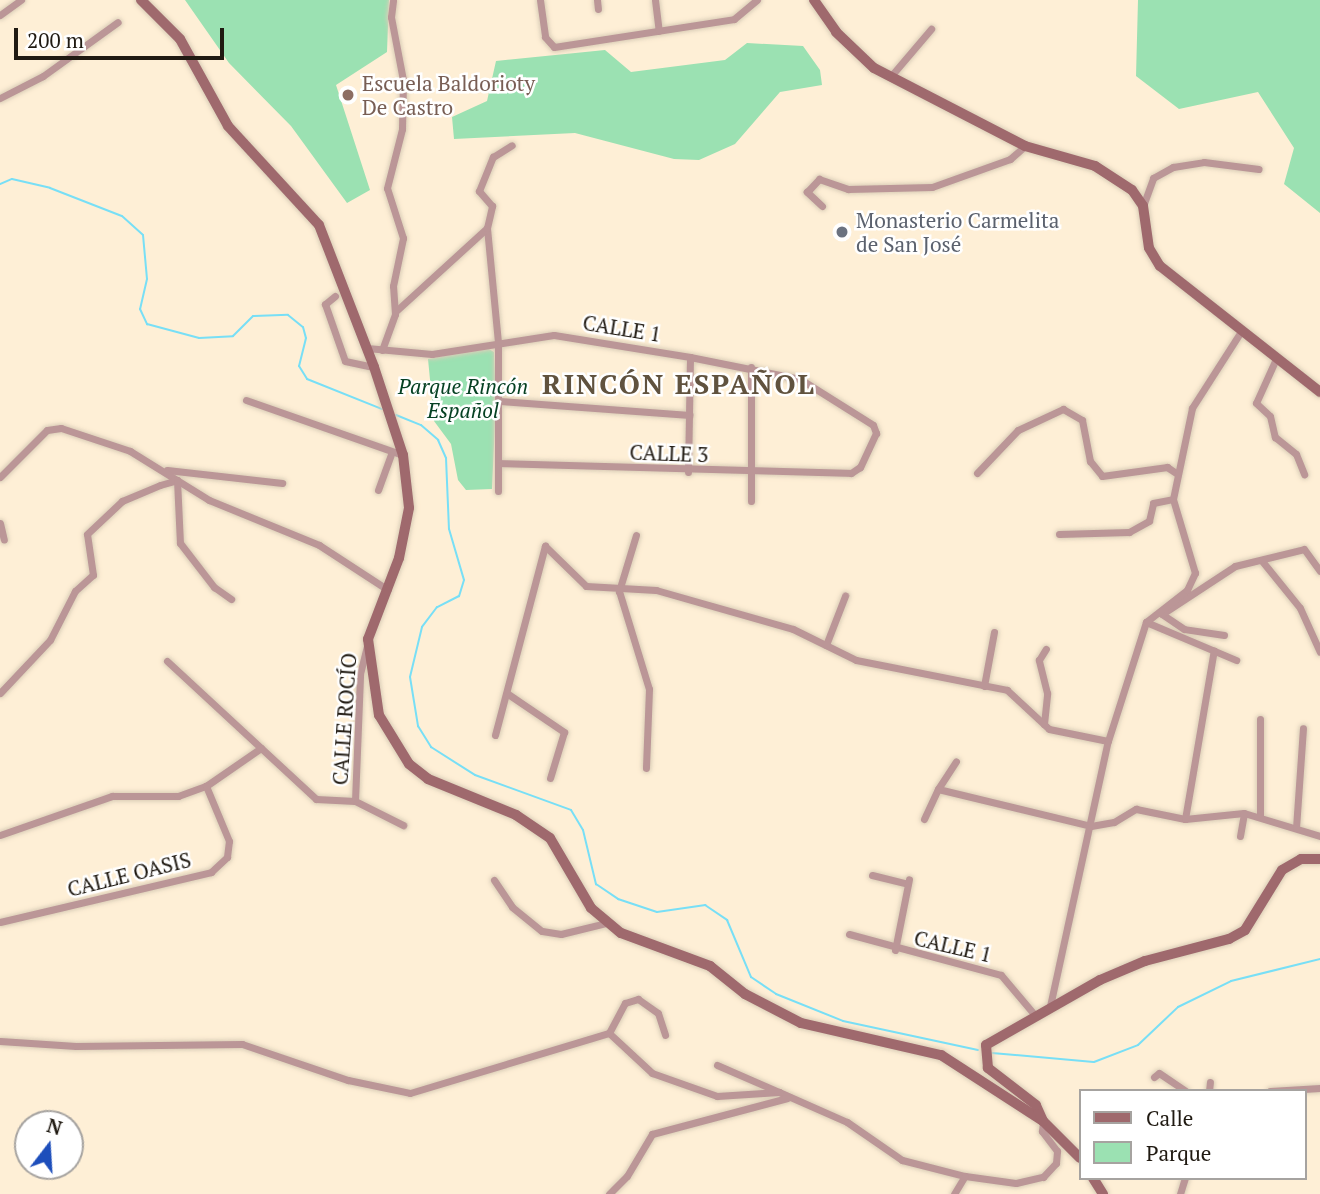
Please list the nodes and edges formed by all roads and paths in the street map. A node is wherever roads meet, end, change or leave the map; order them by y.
1 (21, 0) edge
2 (141, 0) edge
3 (393, 0) edge
4 (540, 0) edge
5 (655, 0) edge
6 (757, 0) edge
7 (814, 0) edge
8 (0, 15) edge
9 (118, 22) dead end
10 (931, 29) dead end
11 (659, 31) junction
12 (891, 76) junction
13 (0, 98) edge
14 (512, 145) dead end
15 (1025, 146) junction
16 (1259, 169) dead end
17 (822, 206) dead end
18 (1143, 206) junction
19 (487, 228) junction
20 (335, 296) dead end
21 (396, 311) junction
22 (1240, 333) junction
23 (498, 343) junction
24 (366, 348) junction
25 (382, 350) junction
26 (690, 357) junction
27 (1275, 361) junction
28 (374, 367) junction
29 (751, 367) junction
30 (1320, 392) edge
31 (246, 400) dead end
32 (500, 401) junction
33 (689, 415) junction
34 (391, 455) junction
35 (403, 455) junction
36 (500, 463) junction
37 (167, 470) junction
38 (750, 471) junction
39 (688, 472) junction
40 (837, 472) joint
41 (977, 473) dead end
42 (1176, 473) junction
43 (1304, 474) dead end
44 (0, 477) edge
45 (177, 480) junction
46 (282, 484) dead end
47 (378, 490) dead end
48 (498, 491) dead end
49 (1173, 499) junction
50 (751, 501) dead end
51 (0, 523) edge
52 (1059, 534) dead end
53 (636, 535) dead end
54 (4, 540) dead end
55 (1262, 561) junction
56 (1320, 571) edge
57 (388, 590) junction
58 (619, 591) junction
59 (845, 596) dead end
60 (231, 598) dead end
61 (1162, 614) junction
62 (1146, 622) junction
63 (994, 632) dead end
64 (1224, 635) dead end
65 (368, 639) junction
66 (826, 645) junction
67 (1046, 649) dead end
68 (1214, 650) junction
69 (1320, 652) edge
70 (1236, 660) dead end
71 (167, 661) dead end
72 (984, 686) junction
73 (0, 693) edge
74 (508, 694) junction
75 (1260, 719) dead end
76 (1044, 724) junction
77 (1303, 728) dead end
78 (495, 735) dead end
79 (1108, 741) junction
80 (261, 748) junction
81 (956, 761) dead end
82 (646, 768) dead end
83 (550, 778) dead end
84 (206, 786) junction
85 (939, 789) junction
86 (355, 801) junction
87 (1244, 813) junction
88 (1260, 815) junction
89 (1185, 818) junction
90 (924, 819) dead end
91 (404, 825) dead end
92 (1091, 826) junction
93 (1296, 828) junction
94 (0, 835) edge
95 (1240, 836) dead end
96 (1320, 836) edge
97 (1320, 859) edge
98 (872, 876) dead end
99 (494, 880) dead end
100 (0, 922) edge
101 (607, 923) junction
102 (849, 934) dead end
103 (895, 950) junction
104 (1050, 1006) junction
105 (1034, 1014) junction
106 (609, 1033) junction
107 (665, 1035) dead end
108 (0, 1041) edge
109 (717, 1065) dead end
110 (1154, 1077) dead end
111 (1210, 1082) dead end
112 (1183, 1089) edge
113 (1209, 1089) edge
114 (779, 1092) junction
115 (787, 1098) junction
116 (1043, 1121) junction
117 (1078, 1156) edge
118 (965, 1176) junction
119 (609, 1194) edge
120 (954, 1194) edge

1 - 8 street
2 - 24 street
3 - 21 street
4 - 11 street
5 - 11 street
6 - 11 street
7 - 12 street
9 - 13 street
10 - 12 street
12 - 15 street
14 - 19 street
15 - 17 street
15 - 18 street
16 - 18 street
18 - 22 street
19 - 21 street
19 - 23 street
20 - 28 street
21 - 25 street
22 - 27 street
22 - 42 street
23 - 25 street, CALLE 1
23 - 26 street, CALLE 1
23 - 32 street
24 - 25 street, CALLE 1
24 - 28 street
26 - 29 street, CALLE 1
26 - 33 street
27 - 30 street
27 - 43 street
28 - 35 street
29 - 38 street
29 - 40 street, CALLE 1
31 - 34 street
32 - 33 street
32 - 36 street
33 - 39 street
34 - 35 street
34 - 47 street
35 - 57 street
36 - 39 street, CALLE 3
36 - 48 street
37 - 44 street
37 - 45 street
37 - 46 street
38 - 39 street, CALLE 3
38 - 40 street, CALLE 3
38 - 50 street
41 - 42 street
42 - 49 street
45 - 57 street
45 - 60 street
45 - 73 street
49 - 52 street
49 - 61 street
51 - 54 street
53 - 58 street
55 - 56 street
55 - 61 street
55 - 69 street
57 - 65 street
58 - 66 street
58 - 74 street
58 - 82 street
59 - 66 street
61 - 62 street
61 - 64 street
62 - 68 street
62 - 79 street
63 - 72 street
65 - 86 street, CALLE ROCÍO
65 - 101 street
66 - 72 street
67 - 76 street
68 - 70 street
68 - 89 street
71 - 80 street
72 - 76 street
74 - 78 street
74 - 83 street
75 - 88 street
76 - 79 street
77 - 93 street
79 - 92 street
80 - 84 street
80 - 86 street
81 - 85 street
84 - 94 street
84 - 100 street, CALLE OASIS
85 - 90 street
85 - 92 street
86 - 91 street
87 - 88 street
87 - 89 street
87 - 95 street
88 - 93 street
89 - 92 street
92 - 104 street
93 - 96 street
97 - 104 street
98 - 103 street
99 - 101 street
101 - 116 street
102 - 103 street, CALLE 1
103 - 105 street, CALLE 1
104 - 105 street
105 - 116 street
106 - 107 street
106 - 108 street
106 - 114 street
109 - 114 street
110 - 112 street
111 - 113 street
114 - 115 street
115 - 118 street
115 - 119 street
116 - 117 street
116 - 118 street
118 - 120 street

